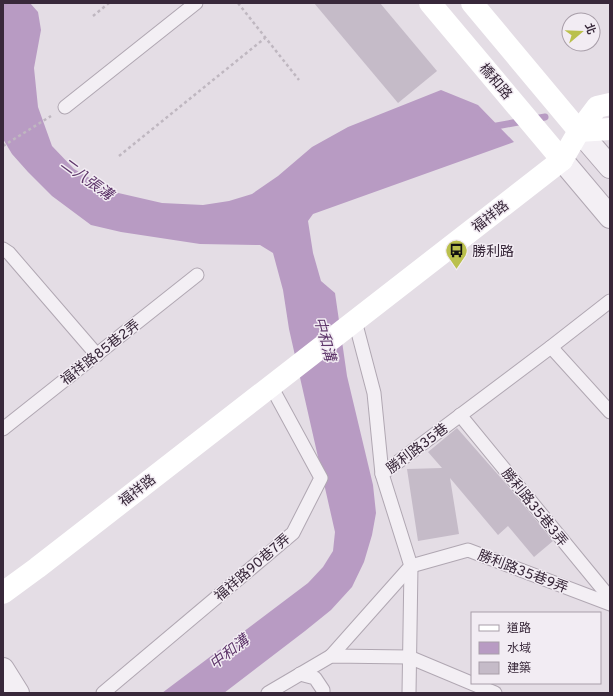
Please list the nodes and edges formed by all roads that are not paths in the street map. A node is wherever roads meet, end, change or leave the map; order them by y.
1 (196, 3) edge
2 (430, 3) edge
3 (472, 3) edge
4 (610, 104) edge
5 (65, 107) dead end
6 (610, 129) edge
7 (579, 131) junction
8 (562, 160) junction
9 (610, 167) edge
10 (610, 217) edge
11 (3, 249) edge
12 (197, 275) dead end
13 (610, 301) edge
14 (355, 321) junction
15 (551, 347) junction
16 (97, 355) junction
17 (271, 386) junction
18 (610, 412) edge
19 (460, 416) junction
20 (3, 429) edge
21 (382, 474) junction
22 (411, 566) junction
23 (3, 591) edge
24 (610, 598) edge
25 (610, 604) edge
26 (330, 656) junction
27 (409, 657) junction
28 (3, 669) edge
29 (300, 674) junction
30 (471, 683) edge
31 (473, 684) edge
32 (18, 693) edge
33 (103, 693) edge
34 (268, 693) edge
35 (323, 693) edge
36 (409, 693) edge
37 (494, 693) edge

1 - 5 lane
2 - 8 street, 橋和路
3 - 7 street
4 - 7 street, 福祥路
6 - 7 street
7 - 8 street, 福祥路
7 - 9 street
8 - 10 street
8 - 14 street, 福祥路
11 - 16 lane
12 - 16 lane, 福祥路85巷2弄
13 - 15 lane, 勝利路35巷
14 - 17 street, 福祥路
14 - 21 lane
15 - 18 lane
15 - 19 lane, 勝利路35巷
16 - 20 lane, 福祥路85巷2弄
17 - 23 street, 福祥路
17 - 33 lane, 福祥路90巷7弄
19 - 21 lane, 勝利路35巷
19 - 24 lane, 勝利路35巷3弄
21 - 22 lane, 勝利路35巷
22 - 25 lane, 勝利路35巷9弄
22 - 26 lane
22 - 27 lane, 勝利路35巷
26 - 27 lane
26 - 29 lane
27 - 30 lane
27 - 36 lane, 勝利路35巷
28 - 32 street
29 - 34 lane
29 - 35 lane
31 - 37 lane

